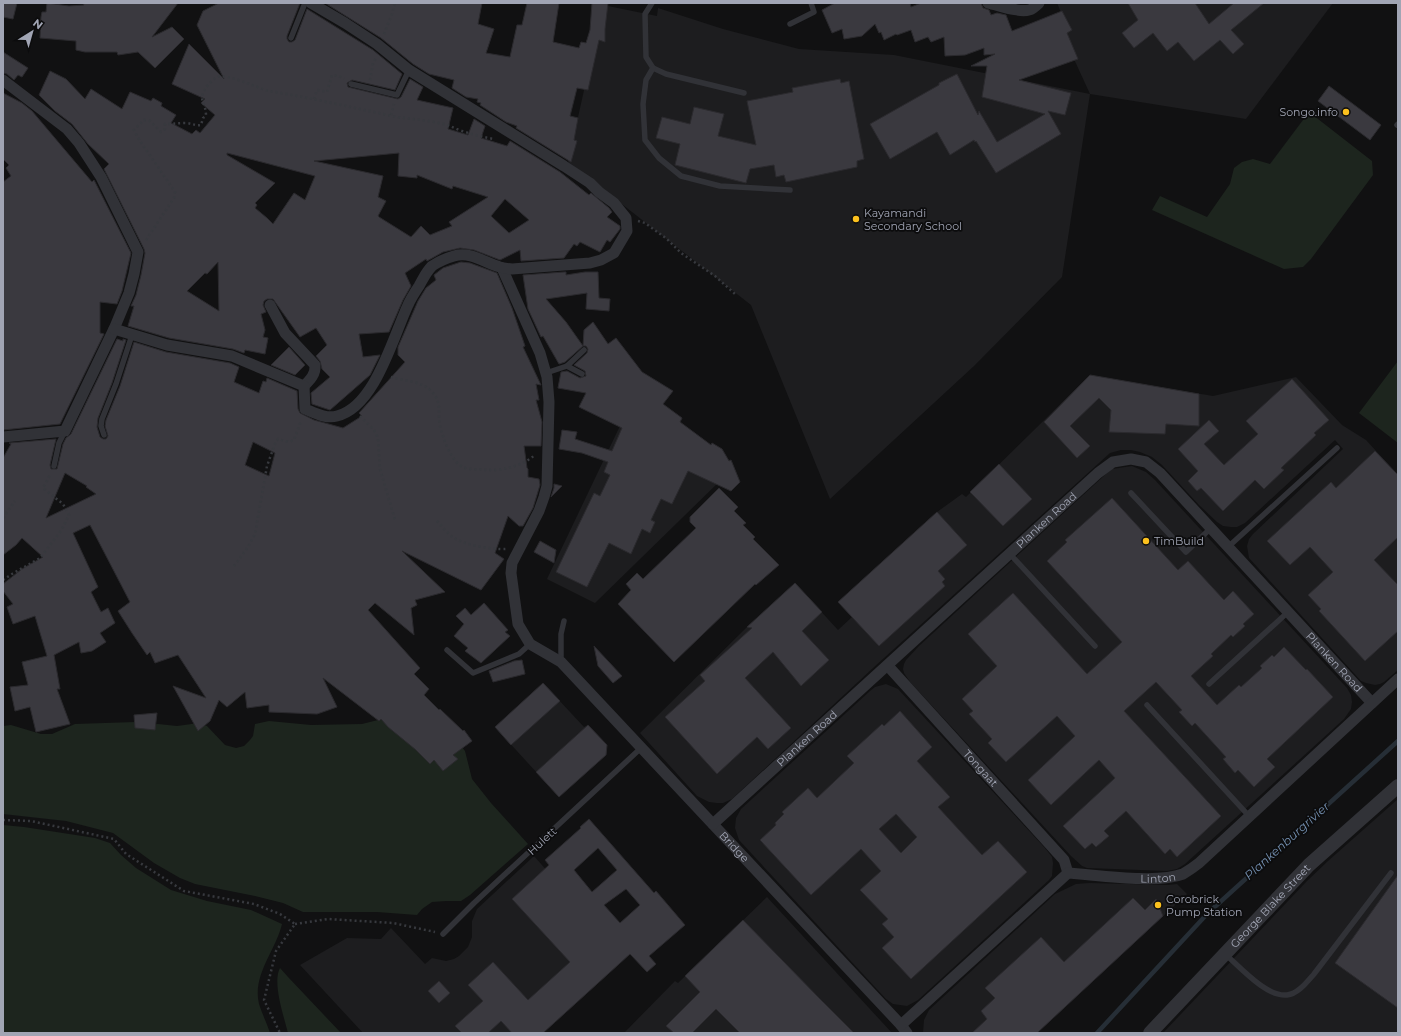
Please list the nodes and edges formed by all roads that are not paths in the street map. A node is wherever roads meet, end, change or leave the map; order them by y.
1 (305, 3) edge
2 (652, 3) edge
3 (810, 3) edge
4 (988, 3) edge
5 (1039, 3) edge
6 (315, 4) edge
7 (790, 24) dead end
8 (291, 38) dead end
9 (653, 68) junction
10 (409, 70) junction
11 (3, 80) edge
12 (350, 84) road end
13 (744, 94) dead end
14 (790, 190) dead end
15 (502, 268) junction
16 (270, 304) dead end
17 (114, 329) junction
18 (132, 335) junction
19 (584, 350) dead end
20 (567, 366) junction
21 (546, 373) junction
22 (582, 374) dead end
23 (304, 386) junction
24 (65, 431) junction
25 (104, 435) dead end
26 (3, 437) edge
27 (1337, 448) dead end
28 (54, 466) road end
29 (1131, 493) dead end
30 (1211, 528) junction
31 (1228, 547) junction
32 (1009, 553) junction
33 (1288, 612) junction
34 (564, 621) dead end
35 (530, 644) junction
36 (1095, 646) dead end
37 (447, 650) dead end
38 (561, 662) junction
39 (888, 666) junction
40 (1398, 679) edge
41 (1209, 684) dead end
42 (1372, 703) junction
43 (1146, 705) dead end
44 (641, 748) junction
45 (1398, 786) edge
46 (1249, 816) junction
47 (713, 824) junction
48 (1068, 873) junction
49 (1391, 873) dead end
50 (443, 934) road end
51 (1225, 954) junction
52 (904, 1029) edge
53 (1150, 1033) edge

1 - 8 lane
2 - 9 lane
3 - 7 lane
4 - 5 street
6 - 10 street
9 - 13 lane
9 - 14 lane
10 - 12 lane
10 - 15 street
11 - 17 street
15 - 21 street
15 - 23 street
16 - 23 street
17 - 18 street
17 - 24 street
18 - 23 street
18 - 25 lane
19 - 20 lane
20 - 21 lane
20 - 22 lane
21 - 35 street
24 - 26 street
24 - 28 lane
27 - 31 lane
29 - 30 lane
30 - 31 street, Planken Road
30 - 32 street, Planken Road
31 - 33 street, Planken Road
32 - 36 lane
32 - 39 street, Planken Road
33 - 41 lane
33 - 42 street, Planken Road
34 - 38 lane
35 - 37 lane
35 - 38 street, Bridge
38 - 44 street, Bridge
39 - 47 street, Planken Road
39 - 48 street, Tongaat
40 - 42 street, Linton
42 - 46 street, Linton
43 - 46 lane
44 - 47 street, Bridge
44 - 50 lane, Hulett
45 - 51 street, George Blake Street
46 - 48 street, Linton
47 - 52 street, Bridge
48 - 52 street
49 - 51 lane
51 - 53 street, George Blake Street

